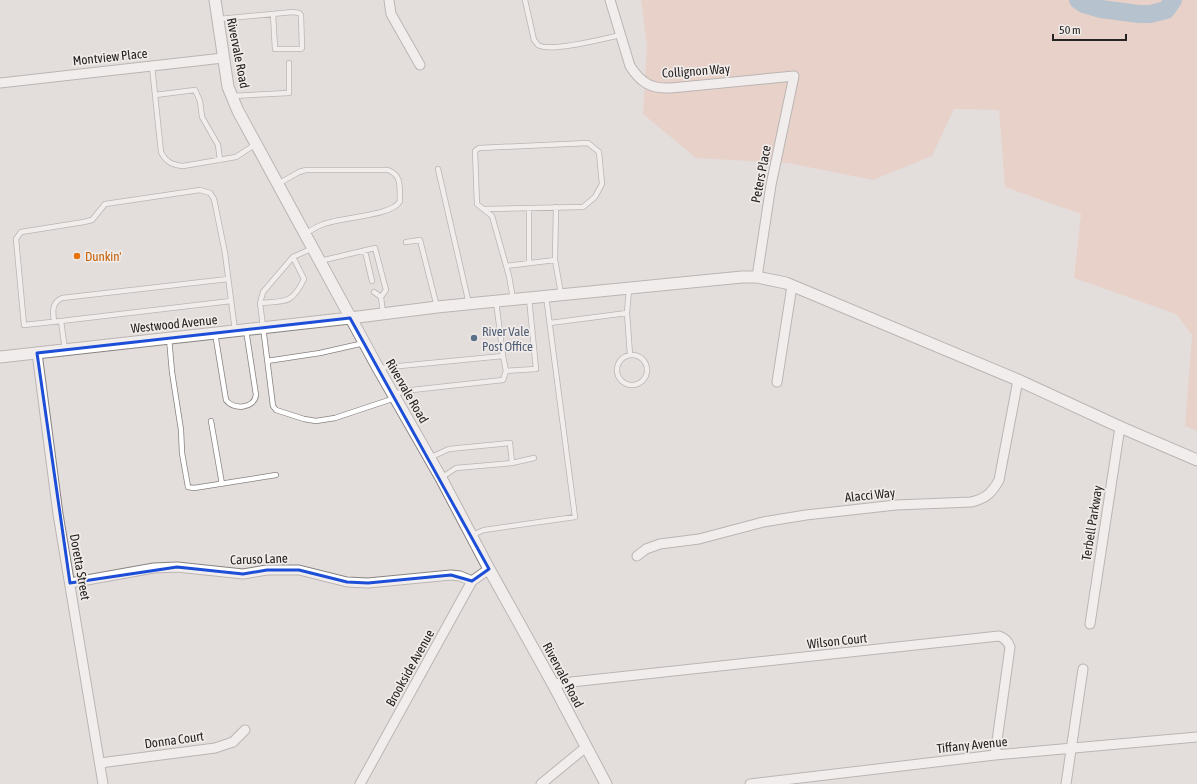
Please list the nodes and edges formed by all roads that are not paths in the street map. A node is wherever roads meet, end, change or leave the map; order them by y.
1 (214, 0) edge
2 (389, 0) edge
3 (525, 0) edge
4 (610, 0) edge
5 (273, 14) junction
6 (217, 19) junction
7 (620, 35) junction
8 (223, 58) junction
9 (289, 63) dead end
10 (420, 64) dead end
11 (152, 66) junction
12 (794, 76) joint
13 (0, 83) edge
14 (155, 95) junction
15 (232, 96) junction
16 (256, 144) junction
17 (220, 160) junction
18 (438, 169) dead end
19 (278, 184) junction
20 (556, 207) junction
21 (529, 208) junction
22 (484, 209) junction
23 (305, 234) junction
24 (406, 242) dead end
25 (313, 248) junction
26 (365, 250) junction
27 (293, 257) junction
28 (555, 260) junction
29 (320, 261) junction
30 (529, 263) junction
31 (506, 266) junction
32 (757, 277) junction
33 (228, 279) junction
34 (372, 281) dead end
35 (792, 286) junction
36 (630, 288) junction
37 (374, 292) dead end
38 (561, 294) junction
39 (546, 296) junction
40 (381, 297) junction
41 (529, 298) junction
42 (513, 299) junction
43 (231, 301) junction
44 (496, 301) junction
45 (260, 303) junction
46 (469, 304) junction
47 (437, 307) junction
48 (627, 313) junction
49 (383, 314) junction
50 (350, 318) junction
51 (61, 321) junction
52 (54, 322) junction
53 (550, 324) junction
54 (264, 328) junction
55 (241, 330) junction
56 (215, 333) junction
57 (169, 338) junction
58 (364, 343) junction
59 (65, 350) junction
60 (37, 353) junction
61 (630, 355) junction
62 (503, 356) junction
63 (0, 357) edge
64 (267, 361) junction
65 (378, 368) junction
66 (506, 371) junction
67 (1018, 380) junction
68 (777, 382) dead end
69 (394, 396) junction
70 (211, 421) dead end
71 (1120, 427) junction
72 (429, 458) junction
73 (534, 458) dead end
74 (1197, 460) edge
75 (512, 463) junction
76 (276, 475) dead end
77 (440, 478) junction
78 (222, 484) junction
79 (471, 536) junction
80 (637, 556) dead end
81 (489, 569) junction
82 (472, 581) junction
83 (70, 583) junction
84 (1090, 624) dead end
85 (1083, 669) dead end
86 (553, 684) junction
87 (246, 730) dead end
88 (1197, 737) edge
89 (586, 747) junction
90 (1071, 748) junction
91 (995, 755) junction
92 (100, 763) junction
93 (103, 784) edge
94 (360, 784) edge
95 (541, 784) edge
96 (606, 784) edge
97 (750, 784) edge
98 (1066, 784) edge

1 - 6 street, Rivervale Road
2 - 10 street
3 - 7 lane
4 - 7 street, Collignon Way
5 - 5 lane
5 - 6 lane
6 - 8 street, Rivervale Road
7 - 12 street, Collignon Way
8 - 11 street, Montview Place
8 - 15 street, Rivervale Road
9 - 15 lane
11 - 13 street, Montview Place
11 - 14 lane
12 - 32 street, Peters Place
14 - 17 lane
14 - 17 lane
15 - 16 street, Rivervale Road
16 - 17 lane
16 - 19 street, Rivervale Road
18 - 46 lane
19 - 23 street, Rivervale Road
19 - 23 lane
20 - 21 lane
20 - 22 lane
20 - 28 lane
21 - 22 lane
21 - 30 lane
22 - 31 lane
23 - 25 street, Rivervale Road
24 - 47 lane
25 - 27 lane
25 - 29 street, Rivervale Road
26 - 29 lane
26 - 34 lane
26 - 40 lane
27 - 45 lane
27 - 45 lane
28 - 30 lane
28 - 38 lane
29 - 50 street, Rivervale Road
30 - 31 lane
31 - 42 lane
32 - 35 street, Westwood Avenue
32 - 36 street, Westwood Avenue
33 - 43 lane
33 - 52 lane
33 - 52 lane
35 - 67 street, Westwood Avenue
35 - 68 street
36 - 38 street, Westwood Avenue
36 - 48 lane
37 - 40 lane
38 - 39 street, Westwood Avenue
39 - 41 street, Westwood Avenue
39 - 53 lane
40 - 49 lane
41 - 42 street, Westwood Avenue
41 - 66 lane
42 - 44 street, Westwood Avenue
43 - 51 lane
43 - 55 lane
44 - 46 street, Westwood Avenue
44 - 62 lane
45 - 54 lane
46 - 47 street, Westwood Avenue
47 - 49 street, Westwood Avenue
48 - 53 lane
48 - 61 lane
49 - 50 street, Westwood Avenue
50 - 54 street, Westwood Avenue
50 - 58 street, Rivervale Road
51 - 52 lane
51 - 59 lane
53 - 79 lane
54 - 55 street, Westwood Avenue
54 - 64 lane
55 - 56 street, Westwood Avenue
55 - 56 lane
56 - 57 street, Westwood Avenue
57 - 59 street, Westwood Avenue
57 - 78 lane
58 - 64 lane
58 - 65 street, Rivervale Road
59 - 60 street, Westwood Avenue
60 - 63 street, Westwood Avenue
60 - 83 street, Doretta Street
61 - 61 lane
62 - 65 lane
62 - 66 lane
64 - 69 lane
65 - 69 street, Rivervale Road
66 - 69 lane
67 - 71 street, Westwood Avenue
67 - 80 street, Alacci Way
69 - 72 street, Rivervale Road
70 - 78 lane
71 - 74 street, Westwood Avenue
71 - 84 street, Terbell Parkway
72 - 75 lane
72 - 77 street, Rivervale Road
73 - 75 lane
75 - 77 lane
76 - 78 lane
77 - 79 street, Rivervale Road
79 - 81 street, Rivervale Road
81 - 82 street, Brookside Avenue
81 - 86 street, Rivervale Road
82 - 83 street, Caruso Lane
82 - 94 street, Brookside Avenue
83 - 92 street, Doretta Street
85 - 90 street
86 - 89 street, Rivervale Road
86 - 91 street, Wilson Court
87 - 92 street, Donna Court
88 - 90 street, Tiffany Avenue
89 - 95 street
89 - 96 street, Rivervale Road
90 - 91 street, Tiffany Avenue
90 - 98 street
91 - 97 street, Tiffany Avenue
92 - 93 street, Doretta Street

